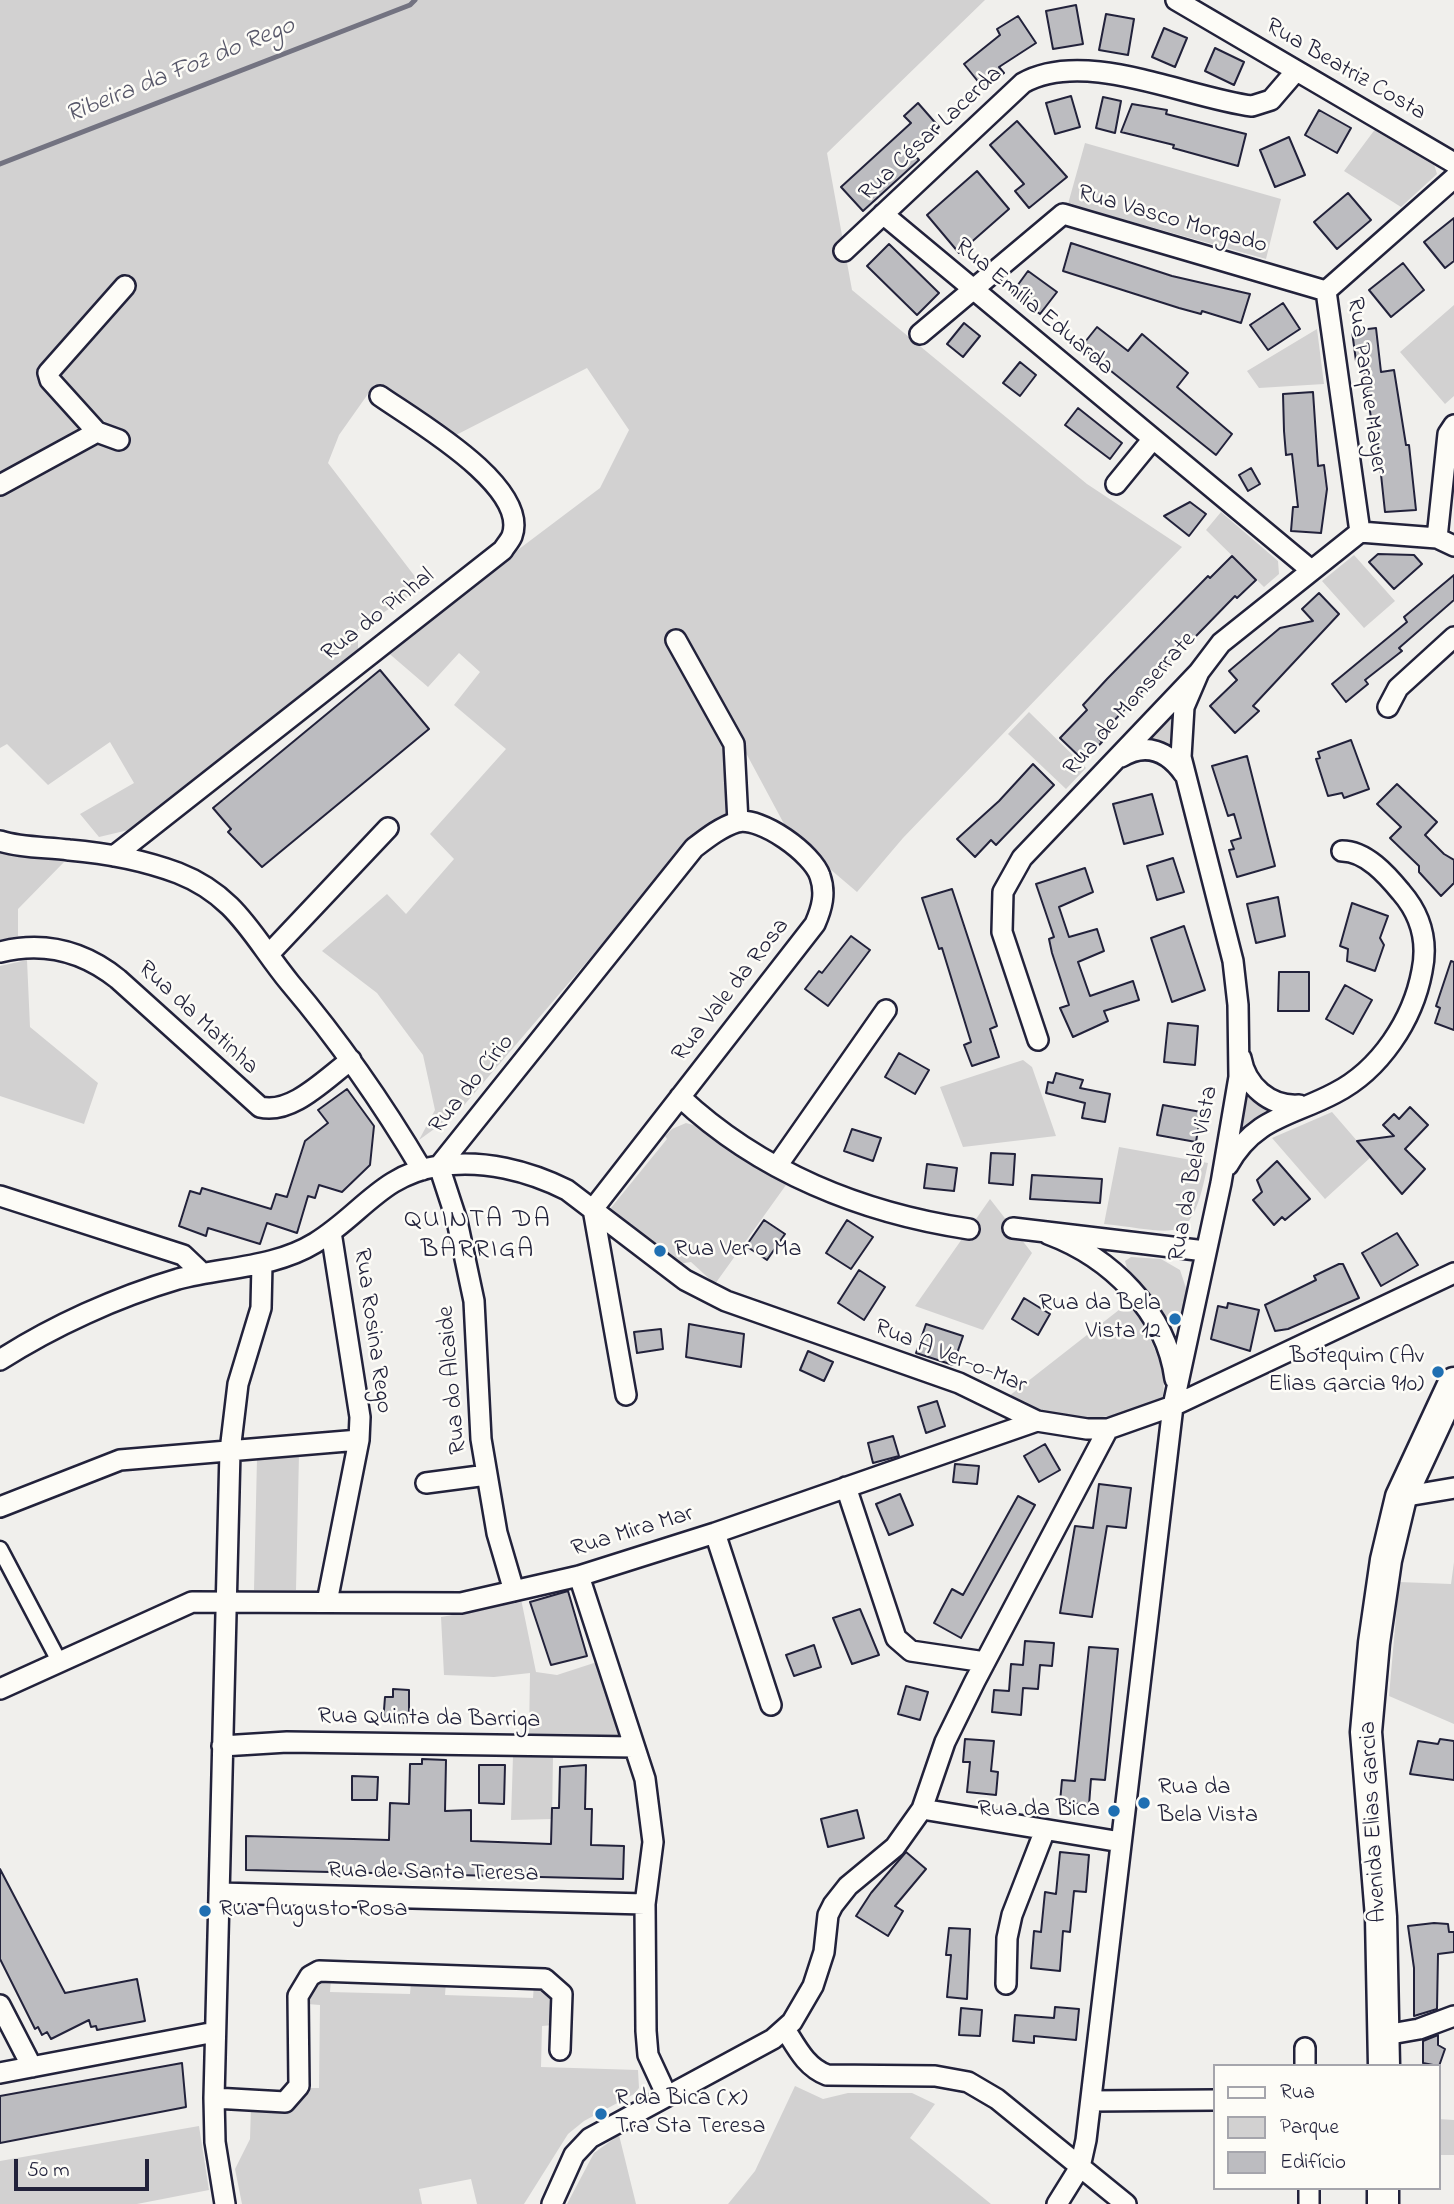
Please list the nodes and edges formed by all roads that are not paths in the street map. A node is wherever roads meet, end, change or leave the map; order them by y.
1 (1176, 0) edge
2 (1296, 71) junction
3 (1454, 163) edge
4 (1454, 177) edge
5 (883, 214) junction
6 (844, 251) dead end
7 (125, 286) dead end
8 (973, 289) junction
9 (1326, 291) junction
10 (920, 334) dead end
11 (380, 397) dead end
12 (1454, 425) edge
13 (97, 432) junction
14 (119, 440) dead end
15 (1152, 440) junction
16 (1116, 484) dead end
17 (0, 485) edge
18 (1360, 532) junction
19 (1445, 542) edge
20 (1311, 570) junction
21 (1454, 637) edge
22 (676, 640) dead end
23 (1199, 672) junction
24 (1388, 706) dead end
25 (1117, 759) junction
26 (1185, 775) junction
27 (738, 822) junction
28 (388, 828) dead end
29 (0, 841) edge
30 (1342, 851) dead end
31 (114, 856) junction
32 (0, 952) edge
33 (269, 954) junction
34 (886, 1010) dead end
35 (1038, 1040) dead end
36 (1239, 1048) junction
37 (351, 1060) junction
38 (680, 1097) junction
39 (1310, 1104) junction
40 (777, 1166) junction
41 (430, 1168) junction
42 (1221, 1183) junction
43 (0, 1196) edge
44 (593, 1209) junction
45 (970, 1228) dead end
46 (1013, 1228) dead end
47 (331, 1232) junction
48 (1048, 1234) junction
49 (1205, 1251) junction
50 (262, 1264) junction
51 (202, 1273) junction
52 (1454, 1273) edge
53 (0, 1360) edge
54 (1454, 1383) edge
55 (626, 1395) dead end
56 (1175, 1396) junction
57 (1037, 1421) junction
58 (1108, 1429) junction
59 (359, 1440) junction
60 (230, 1451) junction
61 (487, 1475) junction
62 (426, 1483) dead end
63 (846, 1487) junction
64 (1454, 1488) edge
65 (1401, 1497) junction
66 (0, 1507) edge
67 (715, 1533) junction
68 (0, 1549) edge
69 (579, 1576) junction
70 (514, 1591) junction
71 (226, 1602) junction
72 (327, 1602) junction
73 (60, 1661) junction
74 (985, 1662) junction
75 (0, 1689) edge
76 (771, 1705) dead end
77 (222, 1746) junction
78 (634, 1747) junction
79 (922, 1810) junction
80 (1045, 1830) junction
81 (1121, 1842) junction
82 (219, 1893) junction
83 (645, 1904) junction
84 (1006, 1984) dead end
85 (0, 2005) edge
86 (1454, 2015) edge
87 (785, 2029) junction
88 (215, 2032) junction
89 (1385, 2035) junction
90 (561, 2050) dead end
91 (1384, 2064) edge
92 (32, 2067) junction
93 (0, 2073) edge
94 (667, 2096) junction
95 (214, 2098) junction
96 (1212, 2100) edge
97 (1091, 2101) junction
98 (1080, 2167) junction
99 (225, 2204) edge
100 (552, 2204) edge
101 (1057, 2204) edge
102 (1126, 2204) edge

1 - 2 street, Rua Beatriz Costa
2 - 3 street, Rua Beatriz Costa
2 - 5 street, Rua César Lacerda
4 - 9 street, Rua Parque Mayer
5 - 6 street, Rua César Lacerda
5 - 8 street, Rua Emília Eduarda
7 - 13 street
8 - 9 street, Rua Vasco Morgado
8 - 10 street, Rua Vasco Morgado
8 - 15 street, Rua Emília Eduarda
9 - 18 street, Rua Parque Mayer
11 - 31 street, Rua do Pinhal
12 - 19 street
13 - 14 street
13 - 17 street
15 - 16 street
15 - 20 street, Rua Emília Eduarda
18 - 19 street
18 - 20 street, Rua de Monserrate
20 - 23 street, Rua de Monserrate
21 - 24 street
22 - 27 street
23 - 25 street, Rua de Monserrate
23 - 26 street, Rua da Bela Vista
25 - 26 street
25 - 35 street, Rua de Monserrate
26 - 36 street, Rua da Bela Vista
27 - 38 street, Rua Vale da Rosa
27 - 41 street, Rua do Círio
28 - 33 street
29 - 31 street
30 - 39 street
31 - 33 street
32 - 37 street, Rua da Matinha
33 - 37 street
34 - 40 street
36 - 39 street
36 - 42 street, Rua da Bela Vista
37 - 41 street
38 - 40 street
38 - 44 street, Rua Vale da Rosa
39 - 42 street
40 - 45 street
41 - 44 street, Rua A Ver-o-Mar
41 - 47 street
41 - 61 street, Rua do Alcaide
42 - 49 street, Rua da Bela Vista
43 - 51 street
44 - 55 street
44 - 57 street, Rua A Ver-o-Mar
46 - 48 street
47 - 50 street
47 - 59 street, Rua Rosina Rego
48 - 49 street
48 - 56 street
49 - 56 street, Rua da Bela Vista
50 - 51 street
50 - 60 street
51 - 53 street
52 - 56 street, Rua A Ver-o-Mar
54 - 65 main road, Avenida Elias Garcia
56 - 58 street, Rua A Ver-o-Mar
56 - 81 street, Rua da Bela Vista
57 - 58 street, Rua A Ver-o-Mar
57 - 63 street, Rua Mira Mar
58 - 74 street
59 - 60 street
59 - 72 street, Rua Rosina Rego
60 - 66 street
60 - 71 street
61 - 62 street
61 - 70 street, Rua do Alcaide
63 - 67 street, Rua Mira Mar
63 - 74 street
64 - 65 street
65 - 89 main road, Avenida Elias Garcia
67 - 69 street, Rua Mira Mar
67 - 76 street
68 - 73 street
69 - 70 street, Rua Mira Mar
69 - 78 street
70 - 72 street, Rua Mira Mar
71 - 72 street, Rua Mira Mar
71 - 73 street, Rua Mira Mar
71 - 77 street
73 - 75 street, Rua Mira Mar
74 - 79 street
77 - 78 street, Rua Quinta da Barriga
77 - 82 street
78 - 83 street
79 - 80 street
79 - 87 street
80 - 81 street
80 - 84 street
81 - 97 street, Rua da Bela Vista
82 - 83 street, Rua de Santa Teresa
82 - 88 street
83 - 94 street
85 - 92 street
86 - 89 street
87 - 94 street
87 - 98 street
88 - 92 street
88 - 95 street
89 - 91 main road, Avenida Elias Garcia
90 - 95 street
92 - 93 street
94 - 100 street
95 - 99 street
96 - 97 street
97 - 98 street, Rua da Bela Vista
98 - 101 street, Rua da Bela Vista
98 - 102 street

